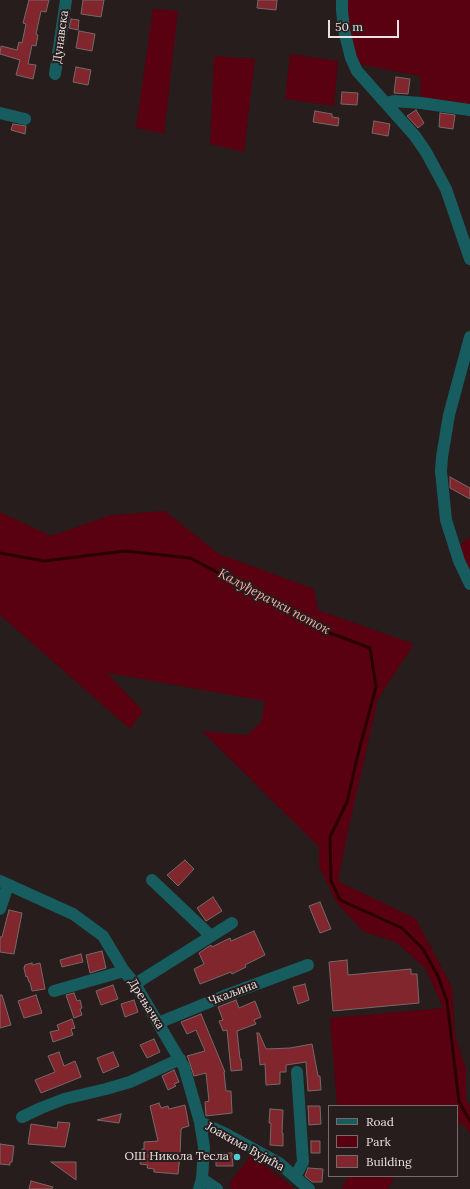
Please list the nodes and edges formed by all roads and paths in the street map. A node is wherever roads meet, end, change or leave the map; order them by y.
1 (66, 0) edge
2 (342, 0) edge
3 (55, 74) dead end
4 (386, 103) junction
5 (470, 110) edge
6 (0, 113) edge
7 (26, 119) dead end
8 (470, 259) edge
9 (470, 337) edge
10 (470, 584) edge
11 (152, 880) dead end
12 (4, 883) edge
13 (0, 909) edge
14 (232, 923) dead end
15 (211, 936) junction
16 (308, 965) dead end
17 (124, 971) junction
18 (135, 984) junction
19 (54, 991) dead end
20 (158, 1023) junction
21 (180, 1059) junction
22 (297, 1072) dead end
23 (22, 1117) dead end
24 (200, 1122) junction
25 (295, 1177) junction
26 (200, 1184) edge
27 (217, 1189) edge
28 (309, 1189) edge

1 - 3 street, Дунавска
2 - 4 street
4 - 5 street
4 - 8 street
6 - 7 street
9 - 10 street
11 - 15 street
12 - 13 street
12 - 17 street, Дрењачка
14 - 15 street
15 - 18 street
16 - 20 street, Чкаљина
17 - 18 street, Дрењачка
17 - 19 street
18 - 20 street, Дрењачка
20 - 21 street, Дрењачка
21 - 23 street
21 - 24 street, Дрењачка
22 - 25 street
24 - 25 street, Јоакима Вујића
24 - 26 street, Дрењачка
25 - 28 street, Јоакима Вујића
26 - 27 street

